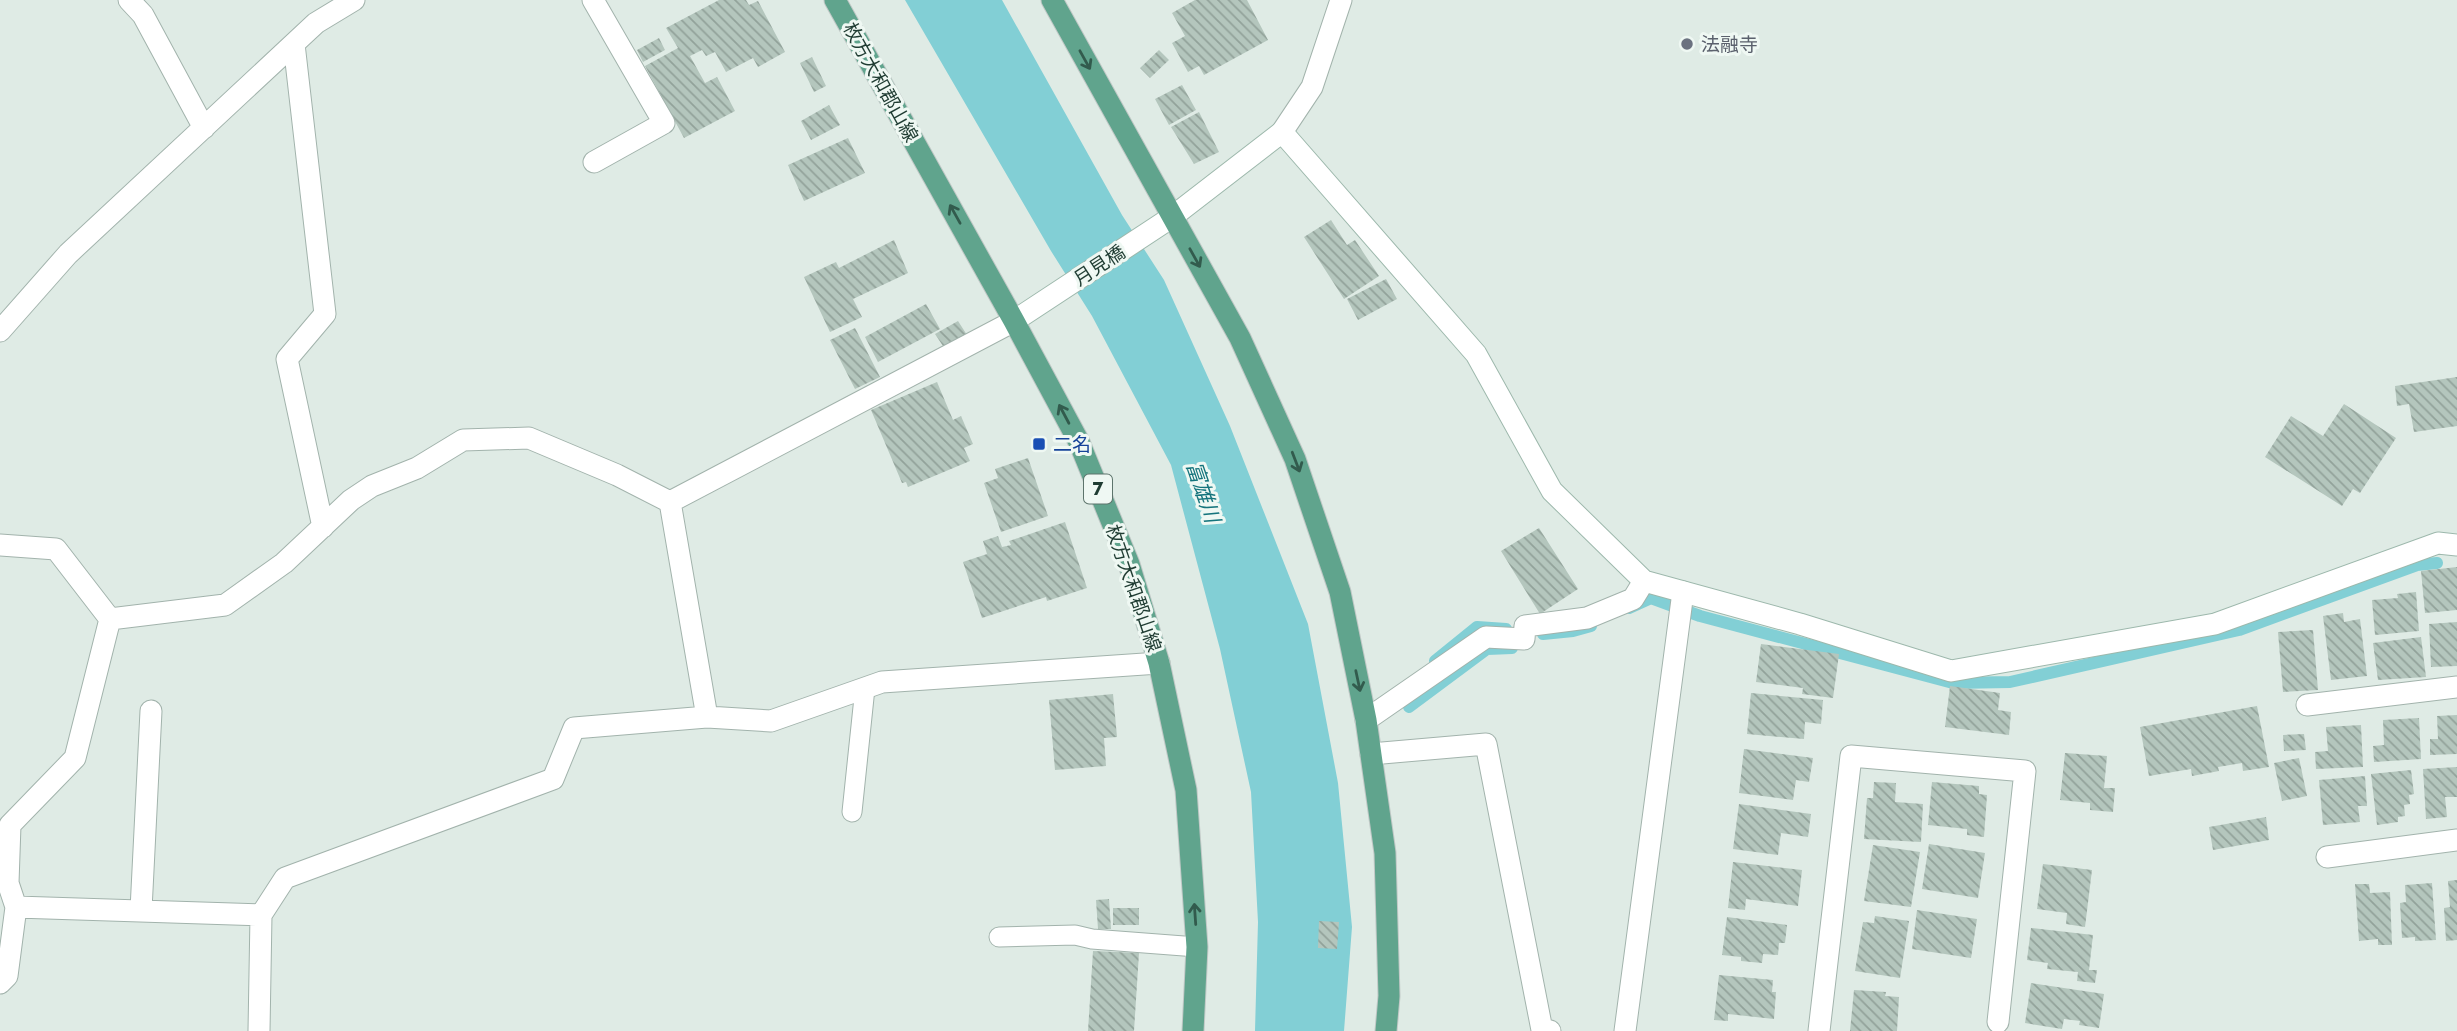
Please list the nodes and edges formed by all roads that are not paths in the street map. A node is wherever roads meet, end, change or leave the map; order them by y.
1 (130, 0) edge
2 (354, 0) edge
3 (593, 0) edge
4 (835, 0) edge
5 (1052, 0) edge
6 (1341, 0) edge
7 (293, 44) junction
8 (204, 128) junction
9 (1282, 132) junction
10 (594, 162) dead end
11 (1164, 223) junction
12 (1014, 321) junction
13 (0, 331) edge
14 (670, 502) junction
15 (323, 527) junction
16 (2457, 544) edge
17 (0, 545) edge
18 (1644, 581) junction
19 (1683, 592) junction
20 (110, 619) junction
21 (1159, 663) junction
22 (2457, 687) edge
23 (865, 688) junction
24 (2307, 705) dead end
25 (151, 711) dead end
26 (707, 717) junction
27 (1366, 720) junction
28 (1371, 754) junction
29 (852, 811) dead end
30 (2457, 840) edge
31 (2327, 856) dead end
32 (16, 908) junction
33 (141, 910) junction
34 (261, 915) junction
35 (999, 937) dead end
36 (1197, 947) junction
37 (0, 983) edge
38 (1998, 1022) dead end
39 (259, 1031) edge
40 (1193, 1031) edge
41 (1386, 1031) edge
42 (1550, 1031) edge
43 (1625, 1031) edge
44 (1819, 1031) edge

1 - 8 street
2 - 7 street
3 - 10 street
12 -> 4 main road, 枚方大和郡山線 / 7
5 -> 11 main road
6 - 9 street, 月見橋
7 - 8 street
7 - 15 street
8 - 13 street
9 - 11 street, 月見橋
9 - 18 street
11 - 12 street, 月見橋
11 -> 27 main road
12 - 14 street, 月見橋
21 -> 12 main road, 枚方大和郡山線 / 7
14 - 15 street
14 - 26 street
15 - 20 street
16 - 19 street
17 - 20 street
18 - 19 street
18 - 27 street
19 - 43 street
20 - 32 street
21 - 23 street
36 -> 21 main road, 枚方大和郡山線 / 7
22 - 24 street
23 - 26 street
23 - 29 lane
25 - 33 street
26 - 34 street
27 - 28 main road
28 - 41 main road
28 - 42 street
30 - 31 street
32 - 33 street
32 - 37 street
33 - 34 street
34 - 39 street
35 - 36 lane
36 - 40 main road, 枚方大和郡山線 / 7
38 - 44 street

